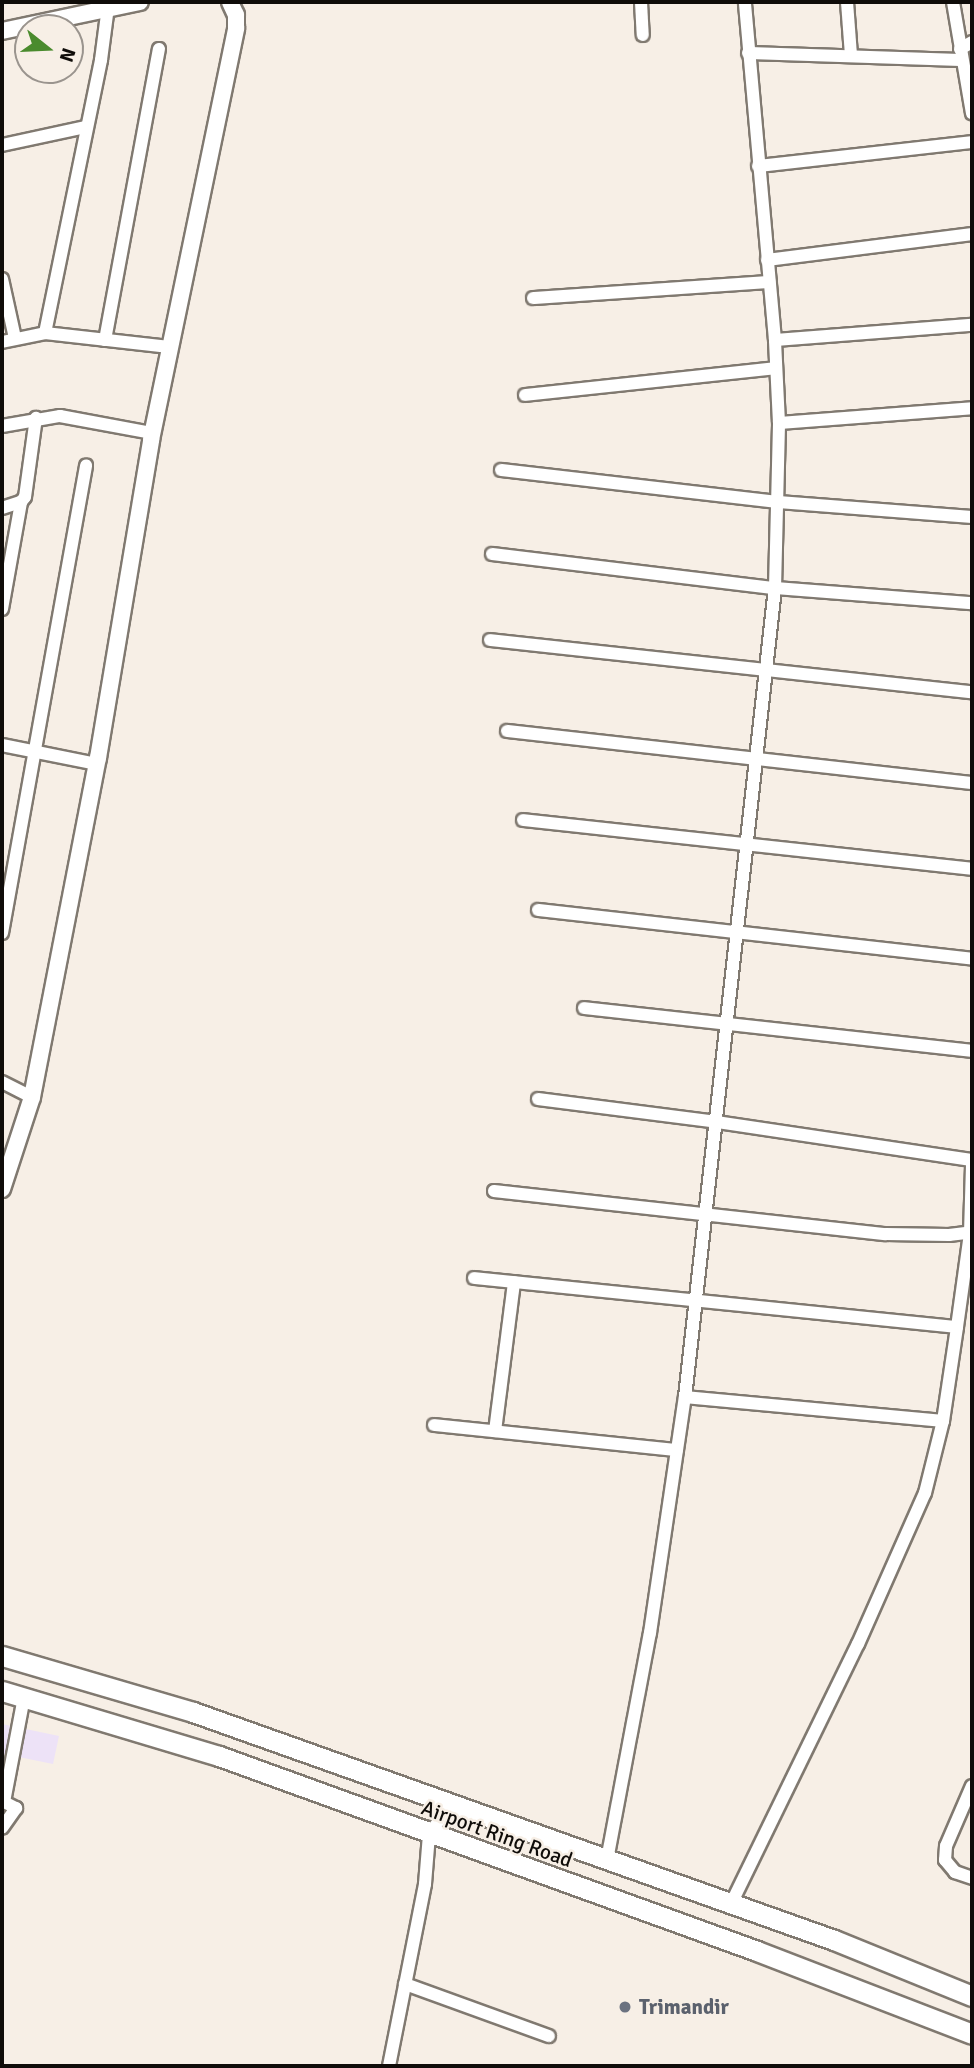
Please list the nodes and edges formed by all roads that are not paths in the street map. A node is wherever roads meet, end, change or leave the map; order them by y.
1 (140, 2) edge
2 (230, 2) edge
3 (641, 2) edge
4 (745, 2) edge
5 (847, 2) edge
6 (953, 2) edge
7 (108, 7) junction
8 (2, 31) edge
9 (643, 35) dead end
10 (972, 42) edge
11 (159, 49) dead end
12 (748, 53) junction
13 (851, 55) junction
14 (961, 55) junction
15 (972, 113) edge
16 (86, 127) junction
17 (972, 142) edge
18 (2, 145) edge
19 (758, 166) junction
20 (972, 234) edge
21 (767, 260) junction
22 (2, 279) edge
23 (769, 282) junction
24 (533, 298) dead end
25 (972, 325) edge
26 (45, 332) junction
27 (15, 338) junction
28 (105, 340) junction
29 (775, 340) junction
30 (2, 342) edge
31 (169, 347) junction
32 (776, 368) junction
33 (526, 395) dead end
34 (972, 408) edge
35 (36, 418) junction
36 (779, 424) junction
37 (2, 426) edge
38 (152, 433) junction
39 (86, 466) dead end
40 (501, 470) dead end
41 (22, 502) junction
42 (778, 502) junction
43 (2, 508) edge
44 (972, 517) edge
45 (492, 554) dead end
46 (775, 588) junction
47 (972, 604) edge
48 (2, 609) edge
49 (490, 640) dead end
50 (765, 670) junction
51 (972, 692) edge
52 (507, 731) dead end
53 (2, 745) edge
54 (34, 751) junction
55 (758, 758) junction
56 (96, 764) junction
57 (972, 783) edge
58 (523, 820) dead end
59 (747, 844) junction
60 (972, 869) edge
61 (538, 910) dead end
62 (2, 933) edge
63 (738, 934) junction
64 (972, 959) edge
65 (584, 1008) dead end
66 (727, 1025) junction
67 (972, 1051) edge
68 (2, 1082) edge
69 (32, 1097) junction
70 (538, 1099) dead end
71 (717, 1122) junction
72 (972, 1162) edge
73 (2, 1189) edge
74 (494, 1191) dead end
75 (706, 1214) junction
76 (971, 1233) edge
77 (474, 1278) dead end
78 (514, 1282) junction
79 (696, 1299) junction
80 (957, 1326) junction
81 (685, 1397) junction
82 (943, 1421) junction
83 (434, 1425) dead end
84 (495, 1431) junction
85 (677, 1450) junction
86 (2, 1656) edge
87 (2, 1691) edge
88 (24, 1698) junction
89 (972, 1786) edge
90 (3, 1802) edge
91 (451, 1805) junction
92 (2, 1828) edge
93 (429, 1834) junction
94 (607, 1860) junction
95 (972, 1878) edge
96 (731, 1904) junction
97 (405, 1984) junction
98 (972, 1996) edge
99 (972, 2034) edge
100 (549, 2036) dead end
101 (389, 2066) edge

1 - 7 street
2 - 31 street
3 - 9 street
4 - 12 street
5 - 13 street
6 - 14 street
7 - 8 street
7 - 16 street
10 - 14 street
11 - 28 street
12 - 13 street
12 - 19 street
13 - 14 street
14 - 15 street
16 - 18 street
16 - 26 street
17 - 19 street
19 - 21 street
20 - 21 street
21 - 23 street
22 - 27 street
23 - 24 street
23 - 29 street
25 - 29 street
26 - 27 street
26 - 28 street
27 - 30 street
28 - 31 street
29 - 32 street
31 - 38 street
32 - 33 street
32 - 36 street
34 - 36 street
35 - 37 street
35 - 38 street
35 - 41 street
36 - 42 street
38 - 56 street
39 - 54 street
40 - 42 street
41 - 43 street
41 - 48 street
42 - 44 street
42 - 46 street
45 - 46 street
46 - 47 street
46 - 50 street
49 - 50 street
50 - 51 street
50 - 55 street
52 - 55 street
53 - 54 street
54 - 56 street
54 - 62 street
55 - 57 street
55 - 59 street
56 - 69 street
58 - 59 street
59 - 60 street
59 - 63 street
61 - 63 street
63 - 64 street
63 - 66 street
65 - 66 street
66 - 67 street
66 - 71 street
68 - 69 street
69 - 73 street
70 - 71 street
71 - 72 street
71 - 75 street
72 - 76 street
74 - 75 street
75 - 76 street
75 - 79 street
76 - 80 street
77 - 78 street
78 - 79 street
78 - 84 street
79 - 80 street
79 - 81 street
80 - 82 street
81 - 82 street
81 - 85 street
82 - 96 street
83 - 84 street
84 - 85 street
85 - 94 street
86 - 91 main road, Airport Ring Road
87 - 88 main road, Airport Ring Road
88 - 90 street
88 - 93 main road, Airport Ring Road
89 - 95 street
90 - 92 street
91 - 93 street
91 - 94 main road, Airport Ring Road
93 - 97 street
93 - 99 main road, Airport Ring Road
94 - 96 main road, Airport Ring Road
96 - 98 main road, Airport Ring Road
97 - 100 street
97 - 101 street

